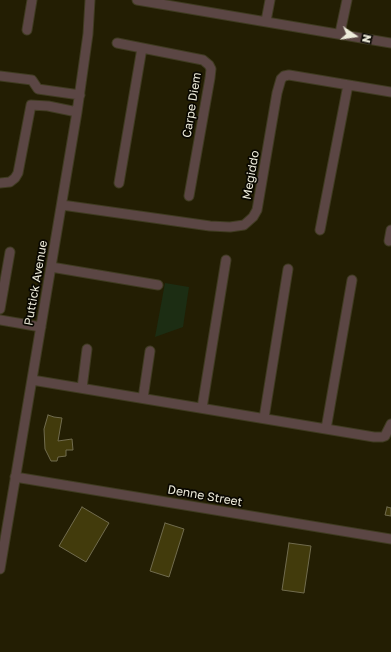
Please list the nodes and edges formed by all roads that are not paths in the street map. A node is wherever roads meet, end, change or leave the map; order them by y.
1 (32, 0) edge
2 (90, 0) edge
3 (140, 0) edge
4 (270, 0) edge
5 (347, 0) edge
6 (266, 21) junction
7 (27, 30) dead end
8 (340, 34) junction
9 (117, 43) dead end
10 (391, 43) edge
11 (142, 48) junction
12 (0, 76) edge
13 (348, 85) junction
14 (391, 92) edge
15 (80, 95) junction
16 (77, 112) junction
17 (0, 183) edge
18 (119, 183) dead end
19 (189, 196) dead end
20 (62, 205) junction
21 (320, 230) dead end
22 (391, 230) edge
23 (390, 241) dead end
24 (10, 252) dead end
25 (226, 260) dead end
26 (51, 267) junction
27 (288, 269) dead end
28 (352, 280) dead end
29 (158, 285) dead end
30 (0, 306) edge
31 (0, 320) edge
32 (41, 327) junction
33 (88, 349) dead end
34 (150, 351) dead end
35 (32, 380) junction
36 (82, 388) junction
37 (142, 398) junction
38 (202, 408) junction
39 (264, 418) junction
40 (391, 424) edge
41 (326, 429) junction
42 (15, 477) junction
43 (4, 519) edge
44 (391, 539) edge
45 (0, 569) edge

1 - 7 street
2 - 15 street, Puttick Avenue
3 - 6 street
4 - 6 street
5 - 8 street
6 - 8 street
8 - 10 street
9 - 11 street, Carpe Diem
11 - 18 street
11 - 19 street, Carpe Diem
12 - 15 street
13 - 14 street, Megiddo
13 - 20 street, Megiddo
13 - 21 street
15 - 16 street, Puttick Avenue
16 - 17 street
16 - 20 street, Puttick Avenue
20 - 26 street, Puttick Avenue
22 - 23 street
24 - 30 street
25 - 38 street
26 - 29 street
26 - 32 street, Puttick Avenue
27 - 39 street
28 - 41 street
31 - 32 street
32 - 35 street, Puttick Avenue
33 - 36 street
34 - 37 street
35 - 36 street
35 - 42 street, Puttick Avenue
36 - 37 street
37 - 38 street
38 - 39 street
39 - 41 street
40 - 41 street
42 - 43 street, Puttick Avenue
42 - 44 street, Denne Street
43 - 45 street, Puttick Avenue

